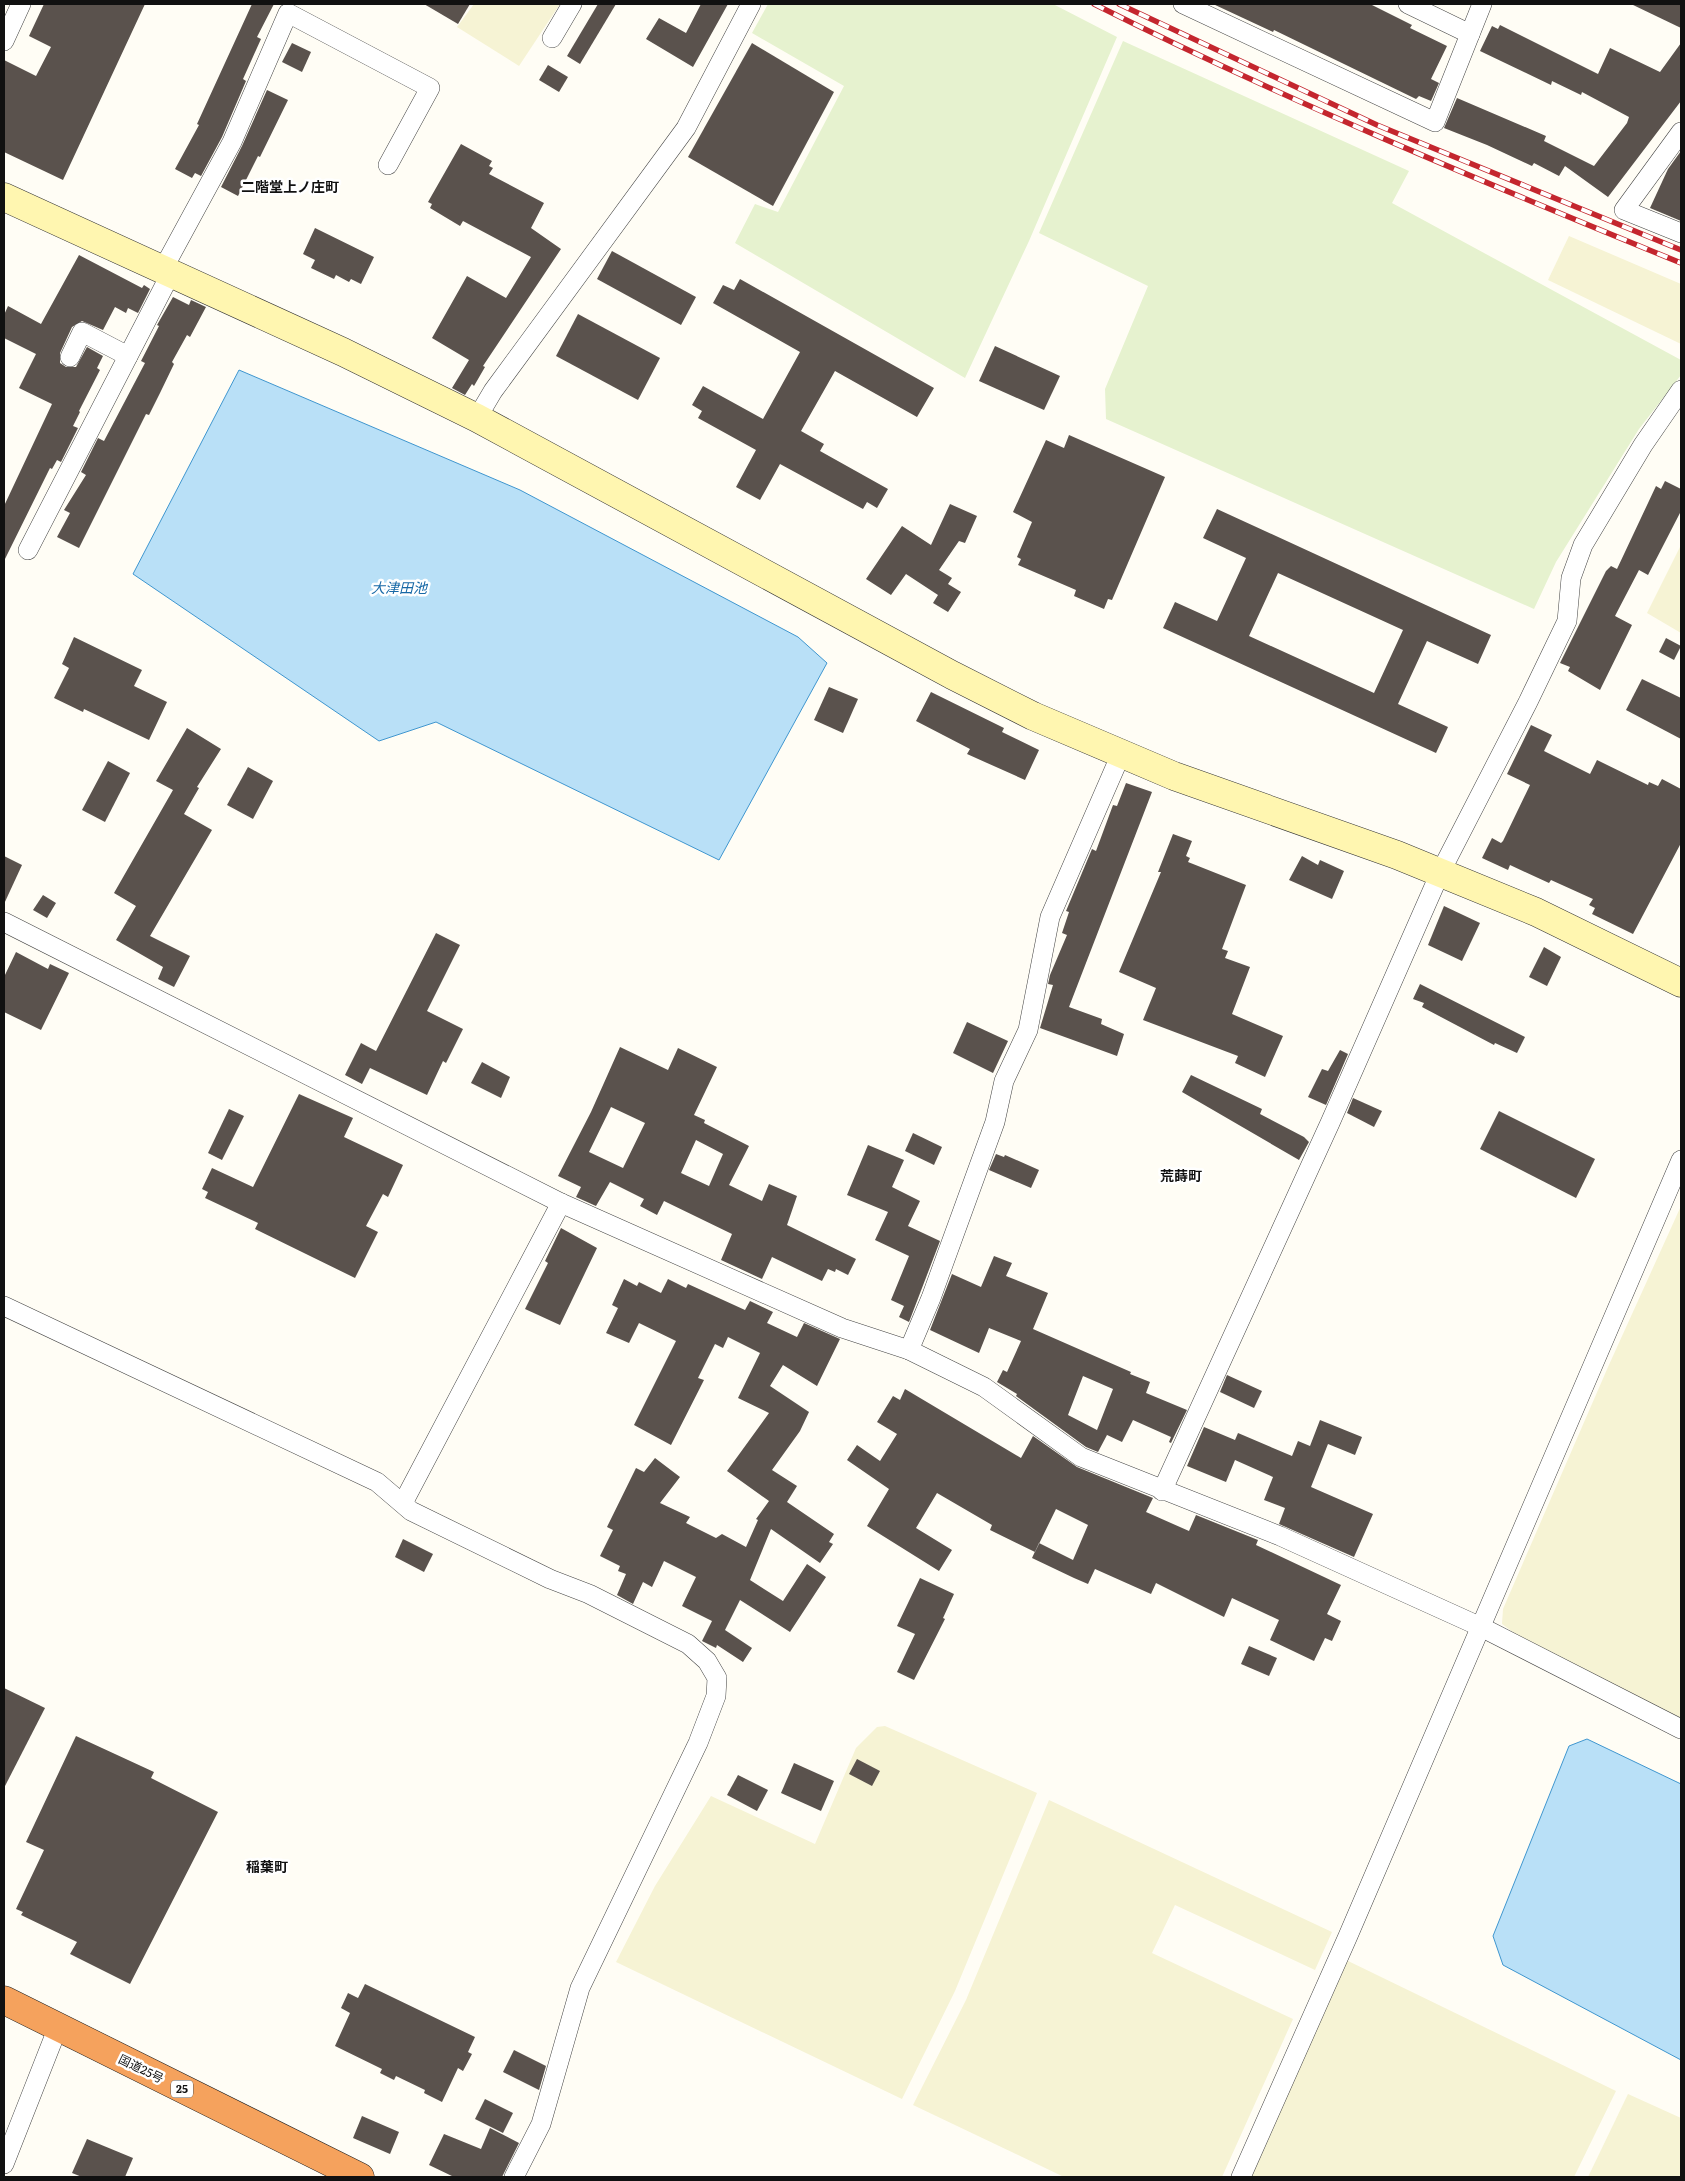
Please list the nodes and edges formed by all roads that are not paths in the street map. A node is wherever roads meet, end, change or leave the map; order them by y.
1 (21, 4) edge
2 (572, 4) edge
3 (751, 4) edge
4 (1183, 4) edge
5 (1408, 4) edge
6 (1482, 4) edge
7 (1470, 34) junction
8 (552, 38) dead end
9 (4, 41) edge
10 (1681, 132) edge
11 (388, 165) dead end
12 (4, 197) edge
13 (1681, 233) edge
14 (167, 271) junction
15 (128, 356) junction
16 (70, 357) dead end
17 (1681, 390) edge
18 (477, 418) junction
19 (28, 550) dead end
20 (1120, 754) junction
21 (1440, 873) junction
22 (4, 922) edge
23 (1681, 983) edge
24 (1681, 1160) edge
25 (561, 1203) junction
26 (4, 1306) edge
27 (909, 1350) junction
28 (1162, 1491) junction
29 (403, 1503) junction
30 (1481, 1627) junction
31 (1681, 1729) edge
32 (4, 2000) edge
33 (58, 2028) junction
34 (4, 2164) edge
35 (360, 2177) edge
36 (514, 2177) edge
37 (1241, 2177) edge

1 - 9 street
2 - 8 street
3 - 18 street
4 - 7 street
5 - 7 street
6 - 7 street
10 - 13 street
11 - 14 street
12 - 14 street
14 - 15 street
14 - 18 street
15 - 16 street
15 - 19 street
17 - 21 street
18 - 20 street
20 - 21 street
20 - 27 street
21 - 23 street
21 - 28 street
22 - 25 street
24 - 30 street
25 - 27 street
25 - 29 street
26 - 29 street
27 - 28 street
28 - 30 street
29 - 36 street
30 - 31 street
30 - 37 street
32 - 33 highway, 国道25号 / 25
33 - 34 street
33 - 35 highway, 国道25号 / 25

